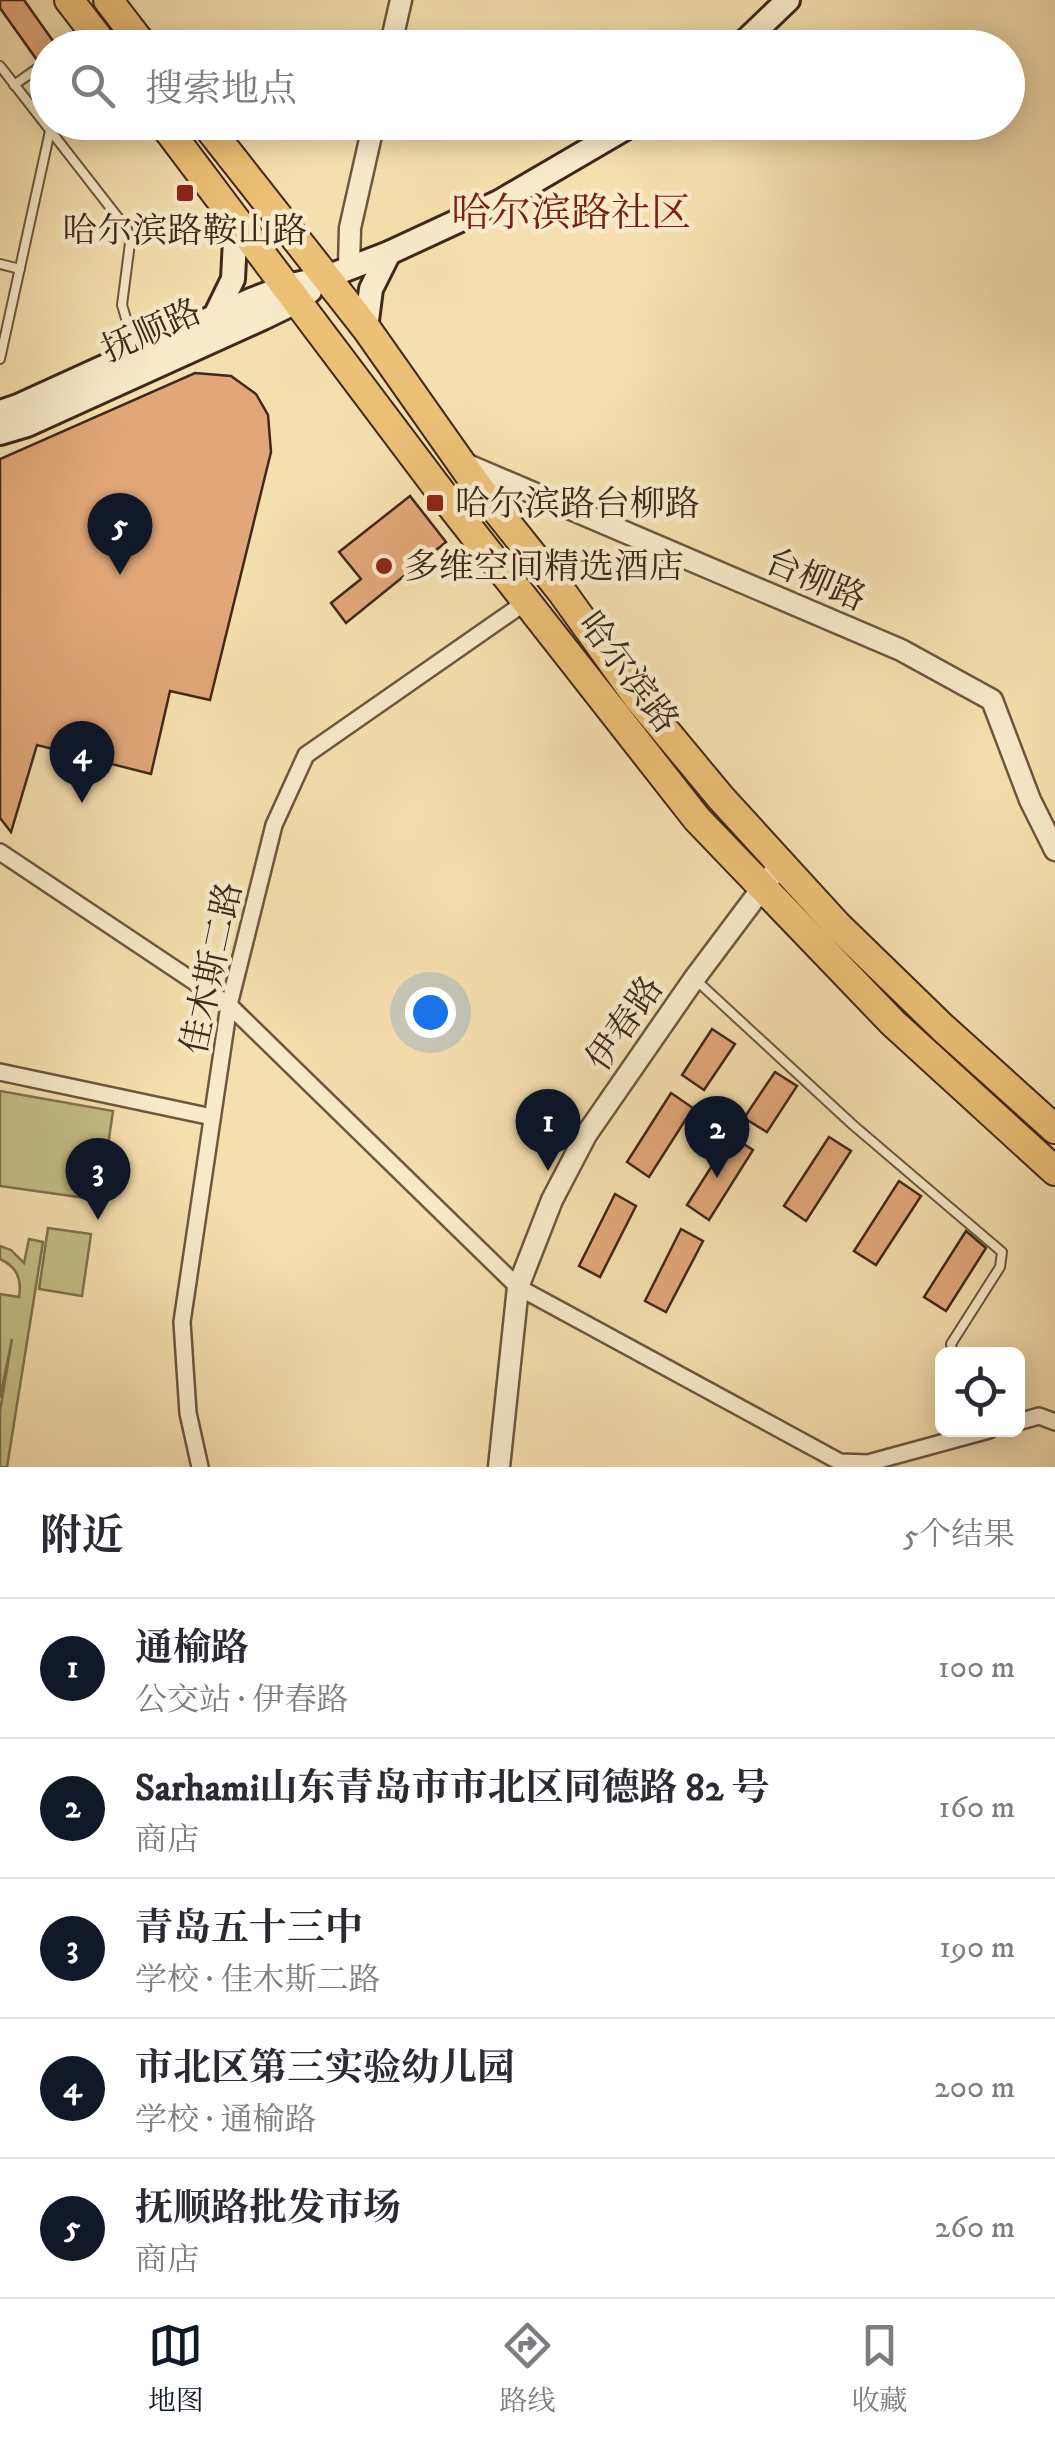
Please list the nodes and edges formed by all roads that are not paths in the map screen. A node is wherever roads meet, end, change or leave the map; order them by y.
1 (69, 0) edge
2 (108, 0) edge
3 (401, 0) edge
4 (788, 0) edge
5 (93, 30) edge
6 (131, 30) edge
7 (394, 30) edge
8 (757, 30) edge
9 (0, 66) edge
10 (30, 73) edge
11 (14, 85) junction
12 (30, 105) edge
13 (48, 140) edge
14 (57, 140) edge
15 (176, 140) edge
16 (220, 140) edge
17 (370, 140) edge
18 (605, 140) edge
19 (236, 220) junction
20 (389, 253) junction
21 (0, 264) edge
22 (20, 269) junction
23 (336, 273) junction
24 (293, 293) junction
25 (214, 318) junction
26 (366, 328) junction
27 (137, 353) junction
28 (0, 359) edge
29 (0, 412) edge
30 (0, 432) edge
31 (461, 462) junction
32 (527, 601) junction
33 (1055, 850) edge
34 (0, 852) edge
35 (781, 863) junction
36 (762, 888) junction
37 (694, 979) junction
38 (228, 1005) junction
39 (0, 1072) edge
40 (212, 1117) junction
41 (1055, 1129) edge
42 (1055, 1170) edge
43 (518, 1286) junction
44 (952, 1347) edge
45 (1025, 1420) edge
46 (1055, 1422) edge
47 (953, 1437) edge
48 (200, 1467) edge
49 (499, 1467) edge

1 - 5 highway
2 - 6 highway
3 - 7 street
4 - 8 main road
9 - 11 lane
10 - 11 lane
11 - 12 lane
13 - 22 lane
14 - 27 lane
15 - 19 highway, 哈尔滨路
16 - 23 highway, 哈尔滨路
17 - 23 street
18 - 20 main road, 抚顺路
19 - 24 highway, 哈尔滨路
19 - 25 main road
20 - 23 main road, 抚顺路
20 - 26 main road
21 - 22 lane
22 - 28 lane
23 - 24 main road, 抚顺路
23 - 26 highway, 哈尔滨路
24 - 25 main road, 抚顺路
24 - 30 main road, 抚顺路
24 - 32 highway, 哈尔滨路
25 - 27 main road, 抚顺路
26 - 31 highway, 哈尔滨路
27 - 29 main road, 抚顺路
31 - 33 street, 台柳路
31 - 35 highway, 哈尔滨路
32 - 36 highway, 哈尔滨路
32 - 38 street, 佳木斯二路
34 - 38 street
35 - 36 street, 伊春路
35 - 41 highway, 哈尔滨路
36 - 37 street, 伊春路
36 - 42 highway, 哈尔滨路
37 - 43 street, 伊春路
37 - 44 lane
38 - 40 street, 佳木斯二路
38 - 43 street
39 - 40 street
40 - 48 street, 佳木斯二路
43 - 47 street
43 - 49 street, 伊春路
45 - 46 street

